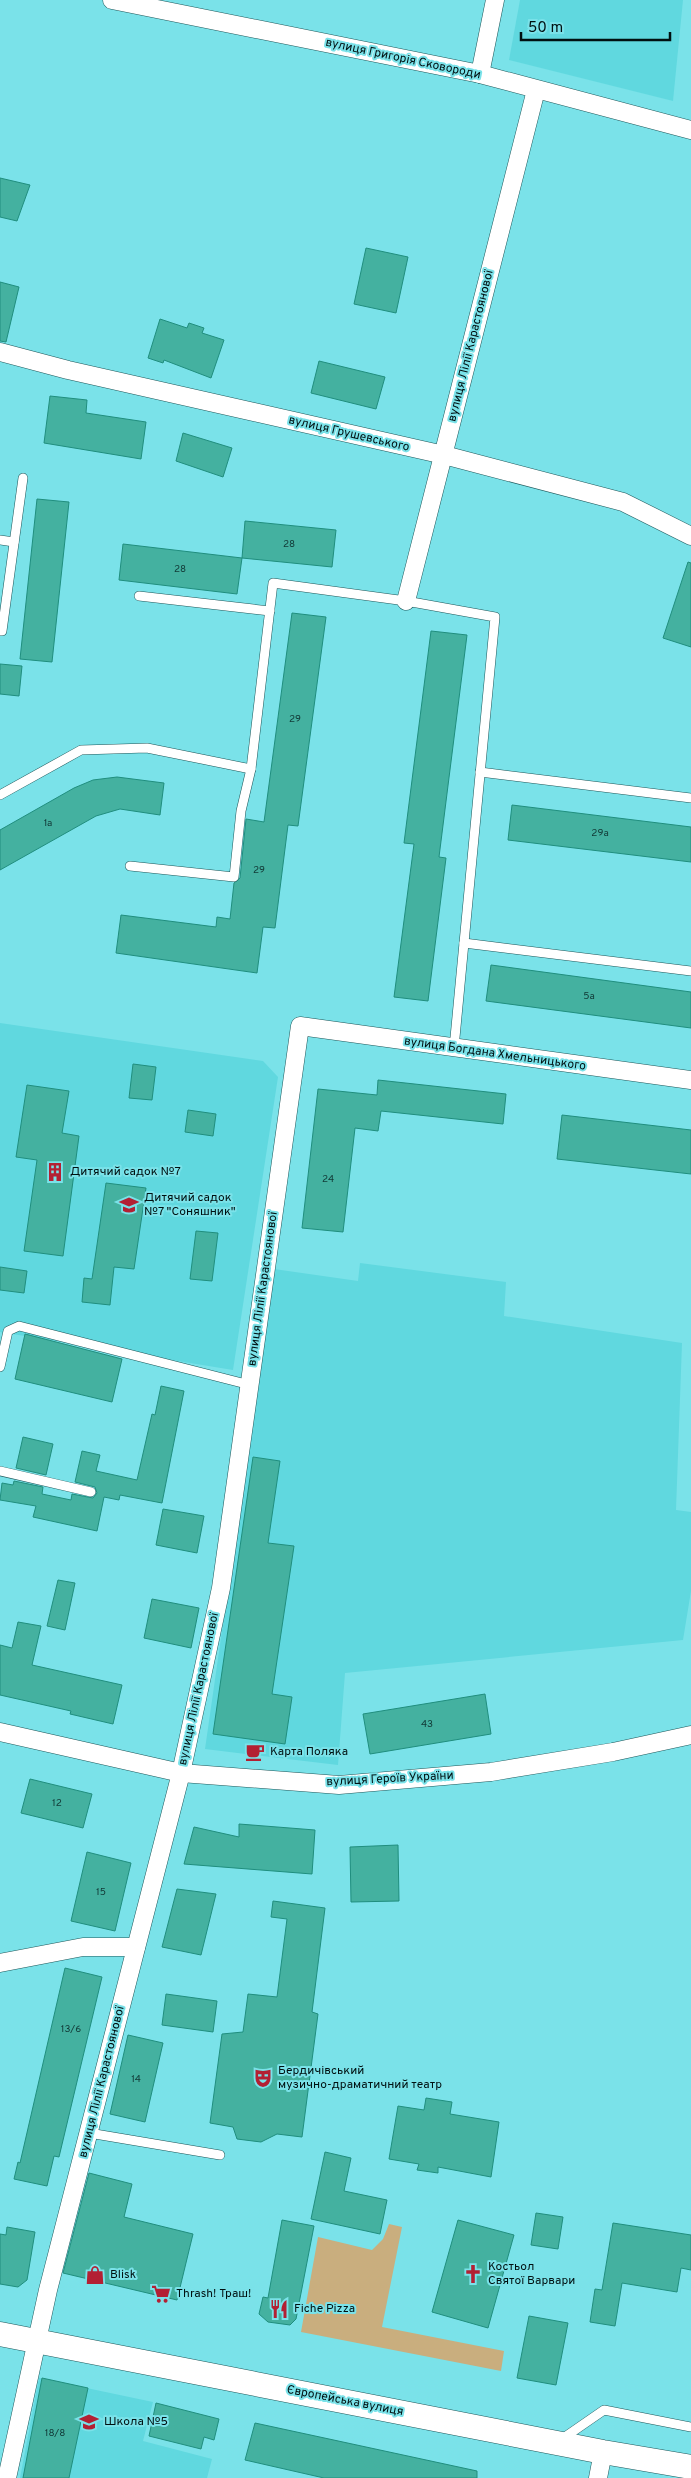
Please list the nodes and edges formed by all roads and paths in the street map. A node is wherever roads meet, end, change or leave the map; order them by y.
1 (112, 0) edge
2 (495, 0) edge
3 (480, 74) junction
4 (536, 90) junction
5 (691, 130) edge
6 (0, 352) edge
7 (444, 455) junction
8 (23, 478) dead end
9 (691, 536) edge
10 (0, 540) edge
11 (14, 542) junction
12 (139, 596) dead end
13 (406, 601) junction
14 (270, 611) junction
15 (0, 631) edge
16 (251, 769) junction
17 (480, 772) junction
18 (0, 795) edge
19 (691, 798) edge
20 (130, 866) dead end
21 (464, 943) junction
22 (691, 971) edge
23 (300, 1026) joint
24 (454, 1048) junction
25 (691, 1080) edge
26 (0, 1367) edge
27 (250, 1385) junction
28 (0, 1471) edge
29 (91, 1492) dead end
30 (0, 1732) edge
31 (691, 1735) edge
32 (181, 1773) junction
33 (136, 1947) junction
34 (0, 1963) edge
35 (89, 2133) junction
36 (220, 2155) dead end
37 (0, 2334) edge
38 (36, 2340) junction
39 (691, 2427) edge
40 (557, 2443) junction
41 (603, 2452) junction
42 (691, 2467) edge
43 (7, 2478) edge
44 (598, 2478) edge

1 - 3 street, вулиця Григорія Сковороди
2 - 3 street
3 - 4 street, вулиця Григорія Сковороди
4 - 5 street, вулиця Григорія Сковороди
4 - 7 street, вулиця Лілії Карастоянової
6 - 7 street, вулиця Грушевського
7 - 9 street, вулиця Грушевського
7 - 13 street, вулиця Лілії Карастоянової
8 - 11 lane
10 - 11 lane
11 - 15 lane
12 - 14 lane
13 - 14 lane
13 - 17 lane
14 - 16 lane
16 - 18 lane
16 - 20 lane
17 - 19 lane
17 - 21 lane
21 - 22 lane
21 - 24 lane
23 - 24 street, вулиця Богдана Хмельницького
23 - 27 street, вулиця Лілії Карастоянової
24 - 25 street, вулиця Богдана Хмельницького
26 - 27 lane
27 - 32 street, вулиця Лілії Карастоянової
28 - 29 lane
30 - 32 street, вулиця Героїв України
31 - 32 street, вулиця Героїв України
32 - 33 street, вулиця Лілії Карастоянової
33 - 34 street
33 - 35 street, вулиця Лілії Карастоянової
35 - 36 lane
35 - 38 street, вулиця Лілії Карастоянової
37 - 38 street, Європейська вулиця
38 - 40 street, Європейська вулиця
38 - 43 street, вулиця Лілії Карастоянової
39 - 40 lane
40 - 41 street, Європейська вулиця
41 - 42 street, Європейська вулиця
41 - 44 street

